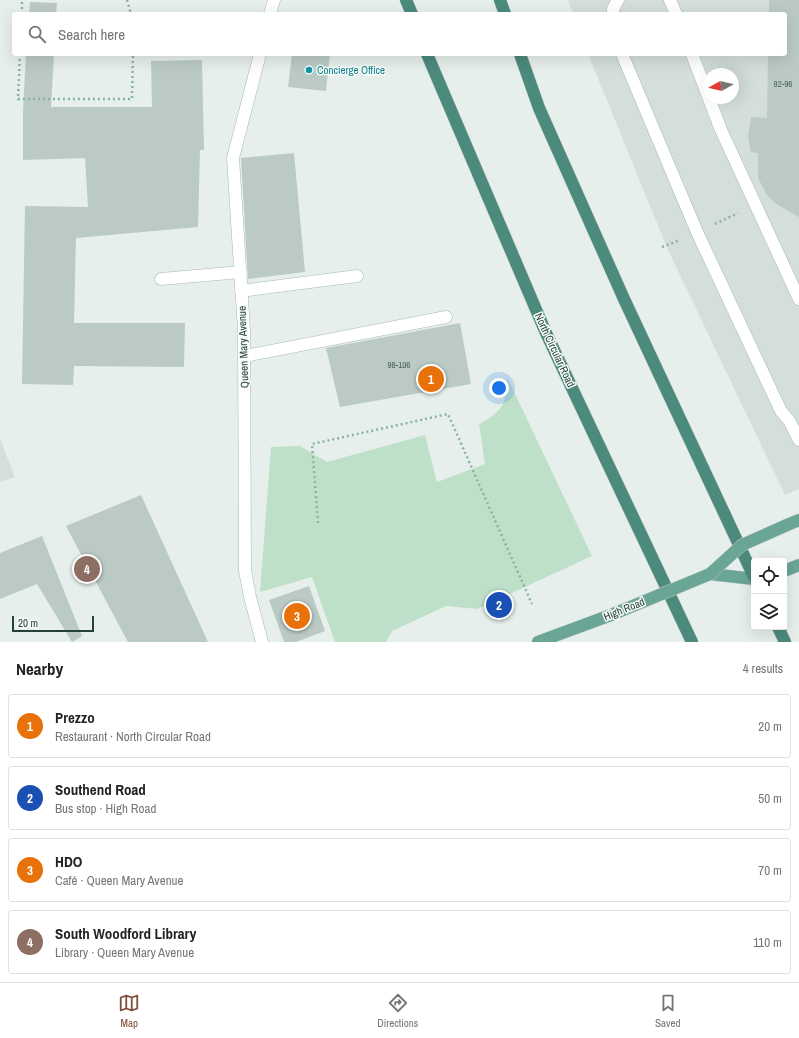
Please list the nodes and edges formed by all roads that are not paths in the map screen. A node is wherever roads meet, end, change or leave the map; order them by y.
1 (274, 0) edge
2 (406, 0) edge
3 (500, 0) edge
4 (618, 0) edge
5 (670, 0) edge
6 (271, 12) edge
7 (411, 12) edge
8 (504, 12) edge
9 (613, 12) edge
10 (675, 12) edge
11 (259, 56) edge
12 (428, 56) edge
13 (521, 56) edge
14 (623, 56) edge
15 (693, 56) edge
16 (241, 272) junction
17 (357, 276) dead end
18 (161, 279) dead end
19 (241, 291) junction
20 (799, 299) edge
21 (446, 317) dead end
22 (245, 356) junction
23 (795, 419) edge
24 (799, 440) edge
25 (799, 520) edge
26 (799, 565) edge
27 (787, 569) edge
28 (751, 572) edge
29 (710, 574) junction
30 (751, 578) edge
31 (779, 630) edge
32 (262, 642) edge
33 (538, 642) edge
34 (692, 642) edge
35 (785, 642) edge

1 - 6 street
2 - 7 highway
3 - 8 highway
4 - 9 street
5 - 10 street
11 - 16 street, Queen Mary Avenue
12 - 34 highway, North Circular Road
13 - 28 highway
14 - 23 street
15 - 20 street
16 - 18 street
16 - 19 street, Queen Mary Avenue
17 - 19 street
19 - 22 street, Queen Mary Avenue
21 - 22 street
22 - 32 street, Queen Mary Avenue
23 - 24 street
25 - 29 main road, High Road, bridge
26 - 27 main road
29 - 30 main road, High Road
29 - 33 main road, High Road, bridge
31 - 35 highway

